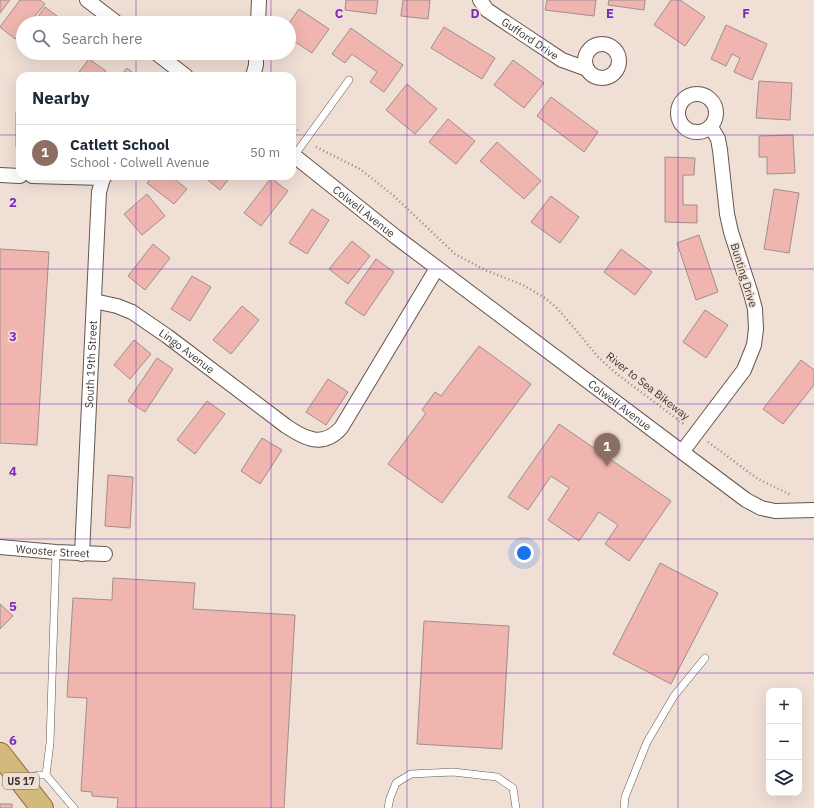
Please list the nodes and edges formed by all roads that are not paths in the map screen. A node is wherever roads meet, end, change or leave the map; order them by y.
1 (87, 0) edge
2 (259, 0) edge
3 (480, 0) edge
4 (108, 16) edge
5 (258, 16) edge
6 (165, 60) edge
7 (256, 60) edge
8 (587, 69) dead end
9 (180, 72) edge
10 (254, 72) edge
11 (350, 80) dead end
12 (710, 127) dead end
13 (296, 152) edge
14 (296, 157) edge
15 (0, 175) edge
16 (16, 176) edge
17 (103, 180) edge
18 (438, 268) junction
19 (94, 301) junction
20 (682, 452) junction
21 (814, 510) edge
22 (0, 547) edge
23 (56, 552) junction
24 (82, 554) junction
25 (105, 554) dead end
26 (705, 658) dead end
27 (0, 754) edge
28 (46, 774) junction
29 (20, 780) junction
30 (42, 808) edge
31 (74, 808) edge
32 (388, 808) edge
33 (516, 808) edge
34 (624, 808) edge

1 - 4 street
2 - 5 street
3 - 8 street, Gufford Drive
6 - 9 street
7 - 10 street
11 - 13 lane
12 - 20 street, Bunting Drive
14 - 18 street, Colwell Avenue
15 - 16 street
17 - 19 street, South 19th Street
18 - 19 street, Lingo Avenue
18 - 20 street, Colwell Avenue
19 - 24 street, South 19th Street
20 - 21 street, Colwell Avenue
22 - 23 street, Wooster Street
23 - 24 street, Wooster Street
23 - 28 lane
24 - 25 street, Wooster Street
26 - 34 lane
27 - 29 main road, US 17
28 - 29 lane
28 - 31 lane
29 - 30 main road, US 17
32 - 33 lane

